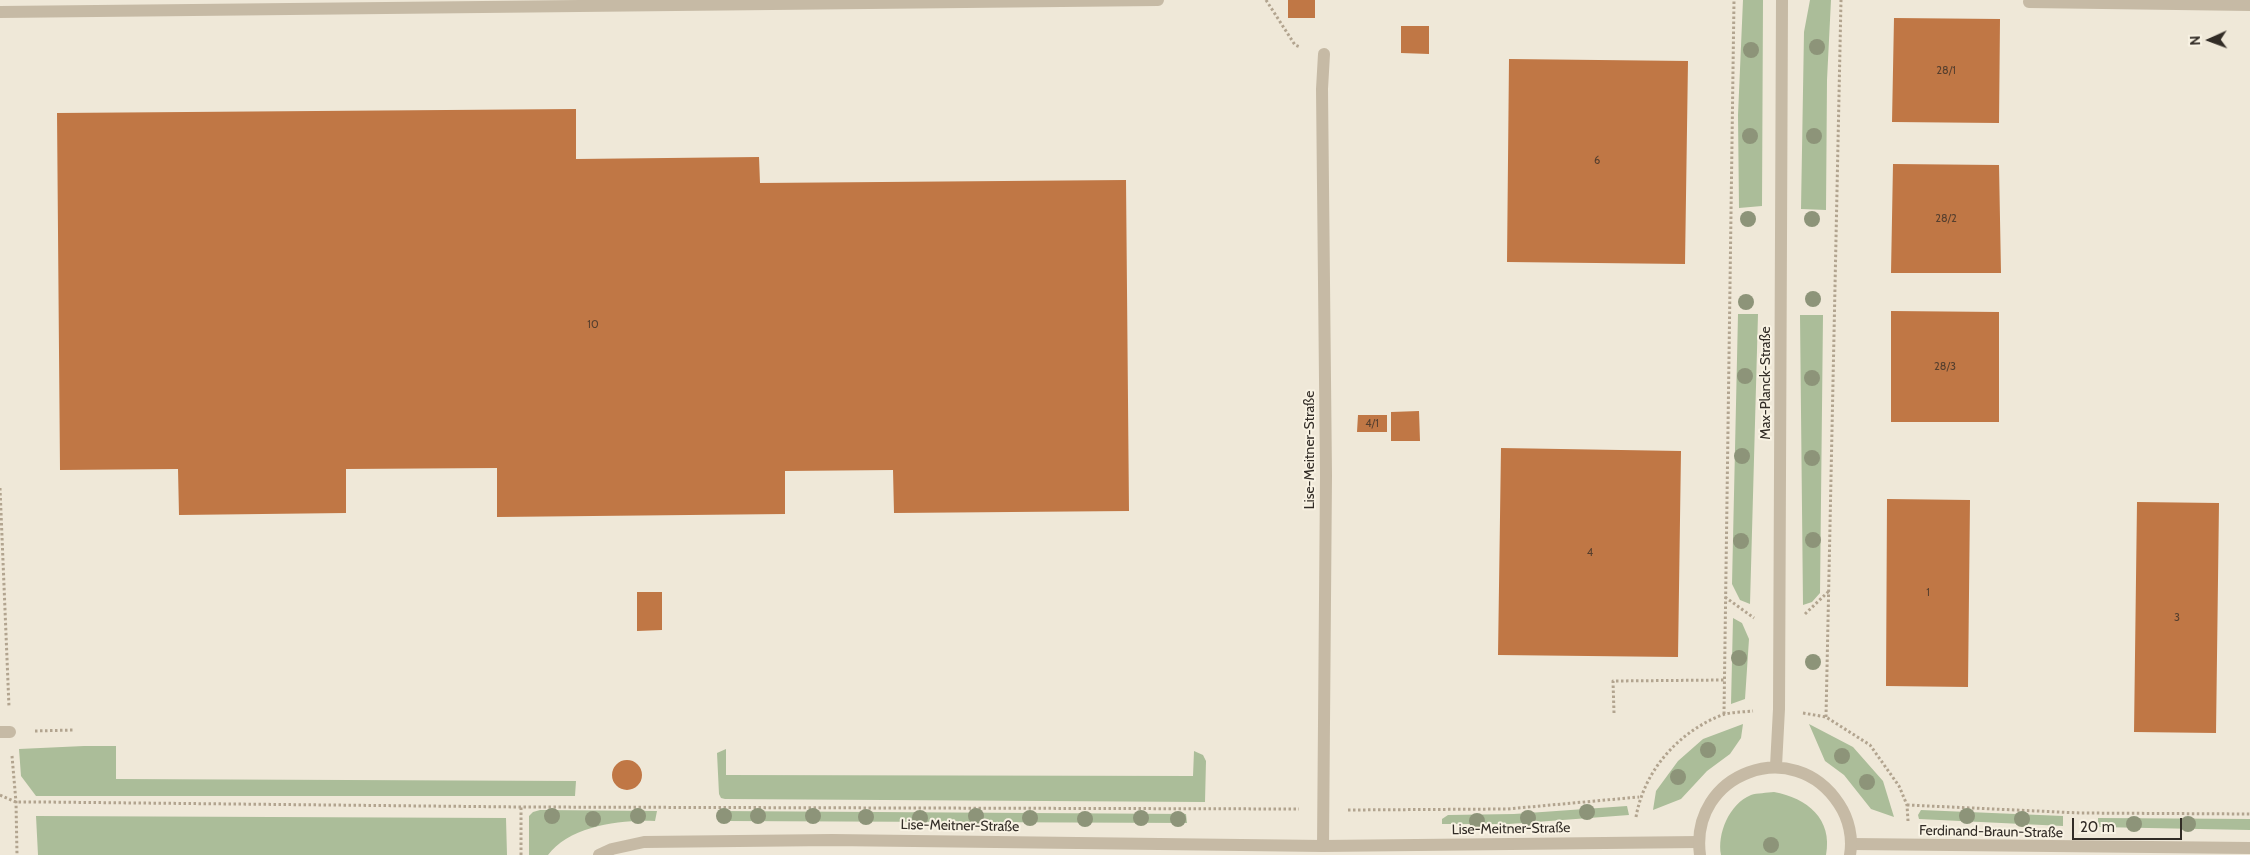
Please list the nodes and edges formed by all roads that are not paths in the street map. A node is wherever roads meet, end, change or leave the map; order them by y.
1 (1158, 0) edge
2 (1783, 0) edge
3 (2029, 2) dead end
4 (2250, 5) edge
5 (0, 12) edge
6 (1324, 54) road end
7 (1776, 766) junction
8 (1698, 842) junction
9 (2250, 848) edge
10 (1323, 850) edge
11 (1851, 850) edge
12 (599, 855) edge
13 (1700, 855) edge

1 - 5 street
2 - 7 street, Max-Planck-Straße
3 - 4 street
6 - 10 street, Lise-Meitner-Straße
7 - 8 street
7 - 11 street
8 - 10 street, Lise-Meitner-Straße
8 - 13 street
9 - 11 street, Ferdinand-Braun-Straße
10 - 12 street, Lise-Meitner-Straße

